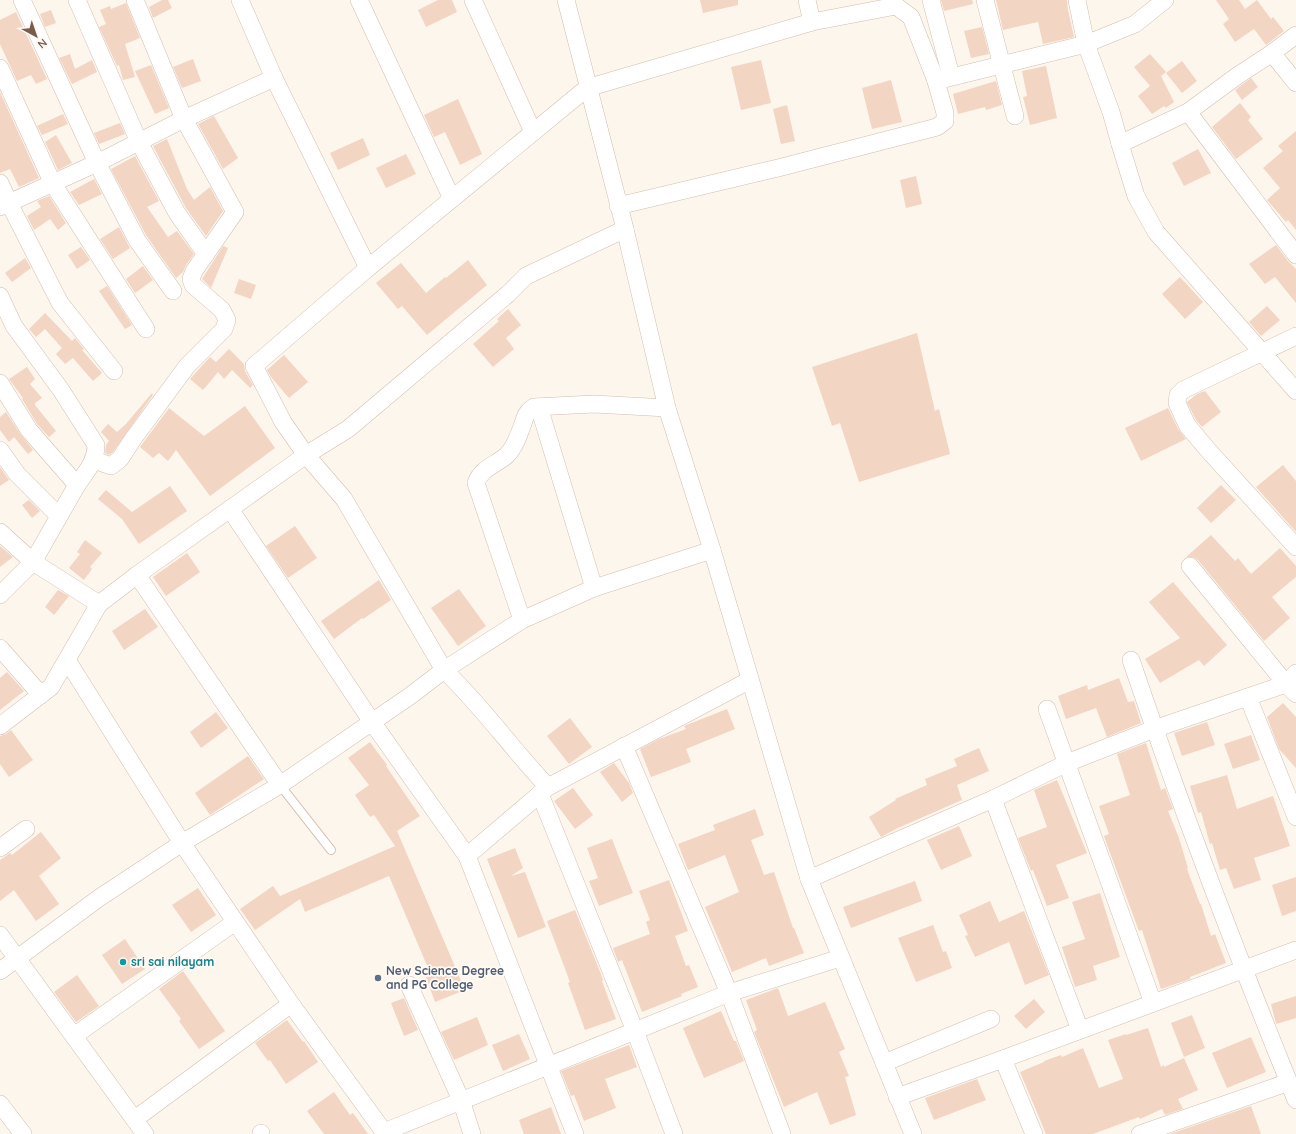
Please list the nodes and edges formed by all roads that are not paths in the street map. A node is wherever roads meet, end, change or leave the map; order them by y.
1 (22, 0) edge
2 (77, 0) edge
3 (135, 0) edge
4 (240, 0) edge
5 (359, 0) edge
6 (473, 0) edge
7 (566, 0) edge
8 (807, 0) edge
9 (931, 0) edge
10 (985, 0) edge
11 (1077, 0) edge
12 (1165, 0) edge
13 (812, 22) junction
14 (1296, 35) edge
15 (1086, 44) junction
16 (1272, 53) junction
17 (1002, 64) junction
18 (0, 68) edge
19 (274, 78) junction
20 (943, 78) junction
21 (1296, 83) edge
22 (587, 88) junction
23 (1188, 112) junction
24 (1015, 116) dead end
25 (184, 118) junction
26 (533, 132) junction
27 (139, 142) junction
28 (1120, 144) junction
29 (97, 163) junction
30 (0, 183) edge
31 (53, 184) junction
32 (452, 199) junction
33 (4, 205) edge
34 (618, 206) junction
35 (625, 229) junction
36 (206, 254) junction
37 (1296, 255) edge
38 (368, 268) junction
39 (173, 291) dead end
40 (0, 296) edge
41 (146, 329) dead end
42 (1296, 336) edge
43 (1261, 352) junction
44 (114, 371) dead end
45 (0, 383) edge
46 (1296, 391) edge
47 (539, 407) junction
48 (667, 408) junction
49 (0, 450) edge
50 (306, 455) junction
51 (94, 460) junction
52 (78, 485) junction
53 (230, 509) junction
54 (59, 516) junction
55 (0, 532) edge
56 (1296, 547) edge
57 (712, 550) junction
58 (33, 562) junction
59 (1190, 566) dead end
60 (137, 575) junction
61 (594, 588) junction
62 (0, 595) edge
63 (99, 604) junction
64 (522, 620) junction
65 (0, 648) edge
66 (67, 660) junction
67 (1131, 660) dead end
68 (444, 670) junction
69 (750, 680) junction
70 (1293, 684) edge
71 (41, 694) junction
72 (1248, 697) junction
73 (1047, 709) dead end
74 (372, 722) junction
75 (0, 726) edge
76 (1154, 729) junction
77 (624, 746) junction
78 (1067, 763) junction
79 (280, 785) junction
80 (544, 791) junction
81 (993, 799) junction
82 (1296, 817) edge
83 (26, 829) dead end
84 (182, 843) junction
85 (0, 848) edge
86 (331, 850) dead end
87 (467, 856) junction
88 (809, 879) junction
89 (235, 922) junction
90 (0, 935) edge
91 (1296, 950) edge
92 (840, 958) junction
93 (18, 959) junction
94 (1243, 970) junction
95 (0, 971) edge
96 (409, 985) dead end
97 (729, 993) junction
98 (1152, 1003) junction
99 (291, 1004) junction
100 (991, 1019) dead end
101 (1080, 1030) junction
102 (634, 1031) junction
103 (74, 1036) junction
104 (1003, 1059) junction
105 (884, 1063) junction
106 (549, 1065) junction
107 (1289, 1082) junction
108 (897, 1097) junction
109 (461, 1100) junction
110 (1296, 1100) edge
111 (0, 1104) edge
112 (135, 1119) junction
113 (384, 1133) edge
114 (23, 1134) edge
115 (145, 1134) edge
116 (472, 1134) edge
117 (575, 1134) edge
118 (674, 1134) edge
119 (782, 1134) edge
120 (913, 1134) edge
121 (1034, 1134) edge
122 (1140, 1134) edge

1 - 29 street
2 - 27 street
3 - 25 street
4 - 19 street
5 - 32 street
6 - 26 street
7 - 22 street
8 - 13 street
9 - 20 street
10 - 17 street
11 - 15 street
12 - 15 street
13 - 20 street
13 - 22 street
14 - 16 street
15 - 17 street
15 - 28 street
16 - 21 street
16 - 23 street
17 - 20 street
17 - 24 street
18 - 31 street
19 - 25 street
19 - 38 street
20 - 34 street
22 - 26 street
22 - 34 street
23 - 28 street
23 - 37 street
25 - 27 street
25 - 36 street
26 - 32 street
27 - 29 street
27 - 36 street
28 - 43 street
29 - 31 street
29 - 39 street
30 - 33 street
31 - 33 street
31 - 41 street
32 - 38 street
33 - 44 street
34 - 35 street
35 - 48 street
35 - 50 street
36 - 51 street
38 - 50 street
40 - 51 street
42 - 43 street
43 - 46 street
43 - 56 street
45 - 52 street
47 - 48 street
47 - 61 street
47 - 64 street
48 - 57 street
49 - 54 street
50 - 53 street
50 - 68 street
51 - 52 street
52 - 54 street
53 - 60 street
53 - 74 street
54 - 58 street
55 - 58 street
57 - 61 street
57 - 69 street
58 - 62 street
58 - 63 street
59 - 70 street
60 - 63 street
60 - 79 street
61 - 64 street
63 - 66 street
64 - 68 street
65 - 71 street
66 - 71 street
66 - 84 street
67 - 76 street
68 - 74 street
68 - 80 street
69 - 77 street
69 - 88 street
70 - 72 street
71 - 75 street
72 - 76 street
72 - 82 street
73 - 78 street
74 - 79 street
74 - 87 street
76 - 78 street
76 - 94 street
77 - 80 street
77 - 97 street
78 - 81 street
78 - 98 street
79 - 84 street
79 - 86 lane
80 - 87 street
80 - 102 street
81 - 88 street
81 - 101 street
83 - 85 street
84 - 89 street
84 - 93 street
87 - 106 street
88 - 92 street
89 - 99 street
89 - 103 street
90 - 93 street
91 - 94 street
92 - 97 street
92 - 105 street
93 - 95 street
93 - 103 street
94 - 98 street
94 - 107 street
96 - 109 street
97 - 102 street
97 - 119 street
98 - 101 street
99 - 112 street
99 - 113 street
100 - 105 street
101 - 104 street
102 - 106 street
102 - 118 street
103 - 112 street
104 - 108 street
104 - 121 street
105 - 108 street
106 - 109 street
106 - 117 street
107 - 110 street
107 - 122 street
108 - 120 street
109 - 113 street
109 - 116 street
111 - 114 street
112 - 115 street

